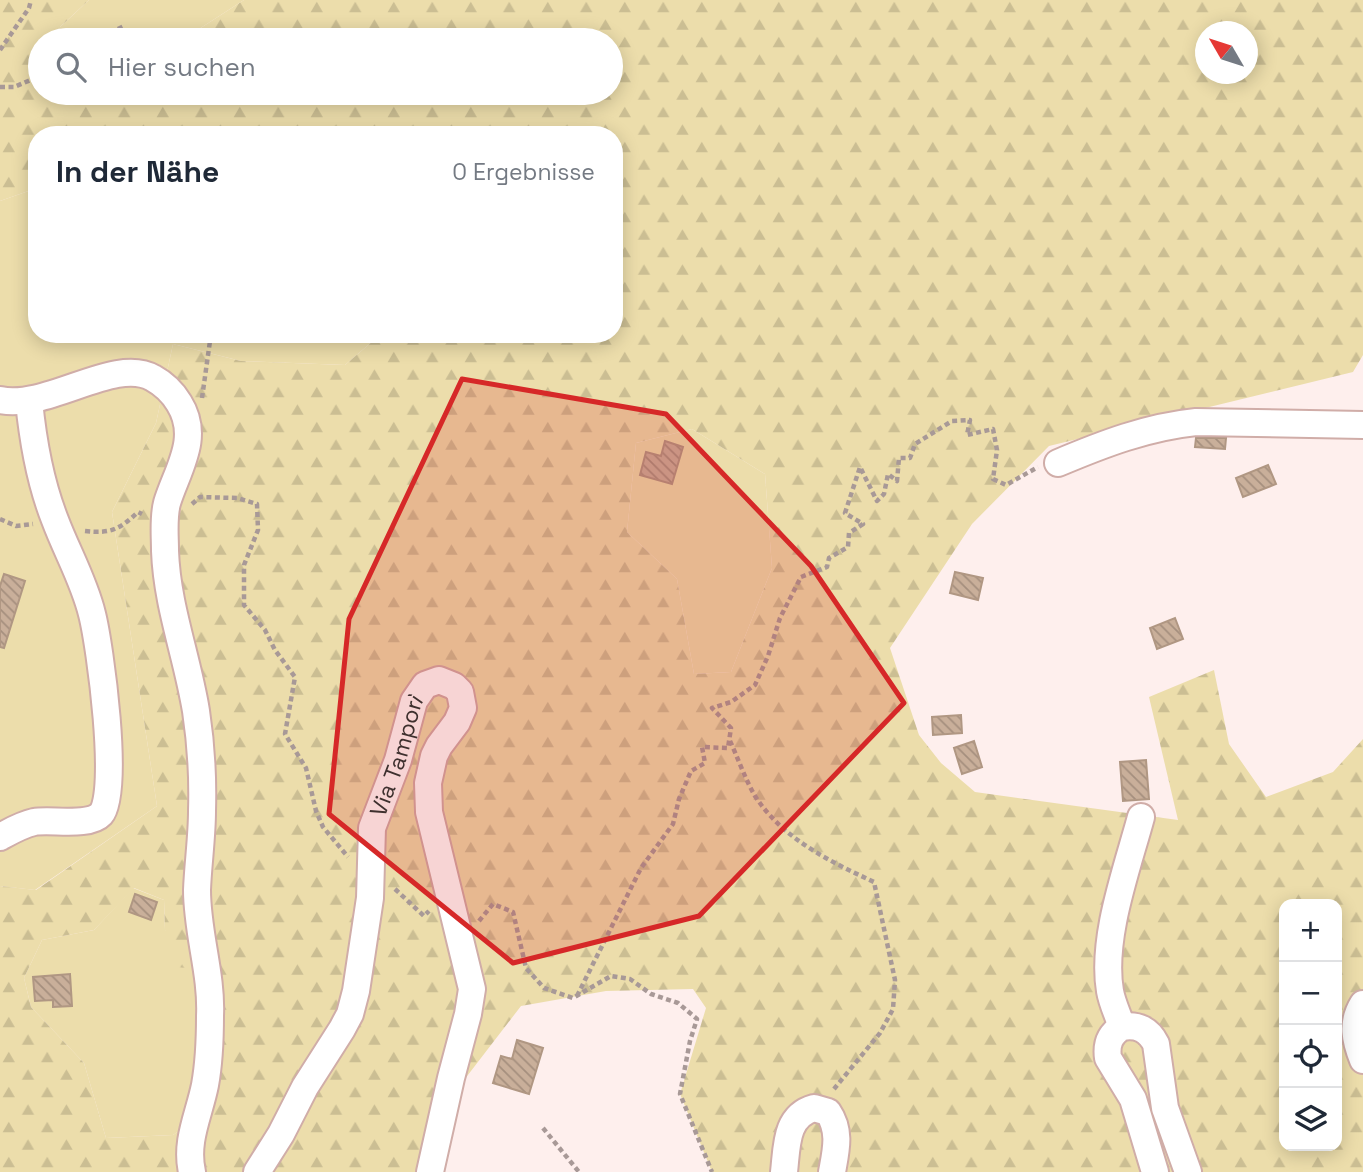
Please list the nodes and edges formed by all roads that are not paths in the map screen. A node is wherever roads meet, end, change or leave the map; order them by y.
1 (0, 400) edge
2 (29, 401) junction
3 (1363, 425) edge
4 (1058, 463) road end
5 (1141, 817) dead end
6 (0, 837) edge
7 (1363, 1004) edge
8 (1122, 1027) junction
9 (1363, 1060) edge
10 (192, 1172) edge
11 (257, 1172) edge
12 (430, 1172) edge
13 (784, 1172) edge
14 (832, 1172) edge
15 (1155, 1172) edge
16 (1188, 1172) edge

1 - 2 street
2 - 6 street
2 - 10 street
3 - 4 street
5 - 8 street
7 - 9 street
8 - 15 street
8 - 16 street
11 - 12 street, Via Tamporì
13 - 14 street

